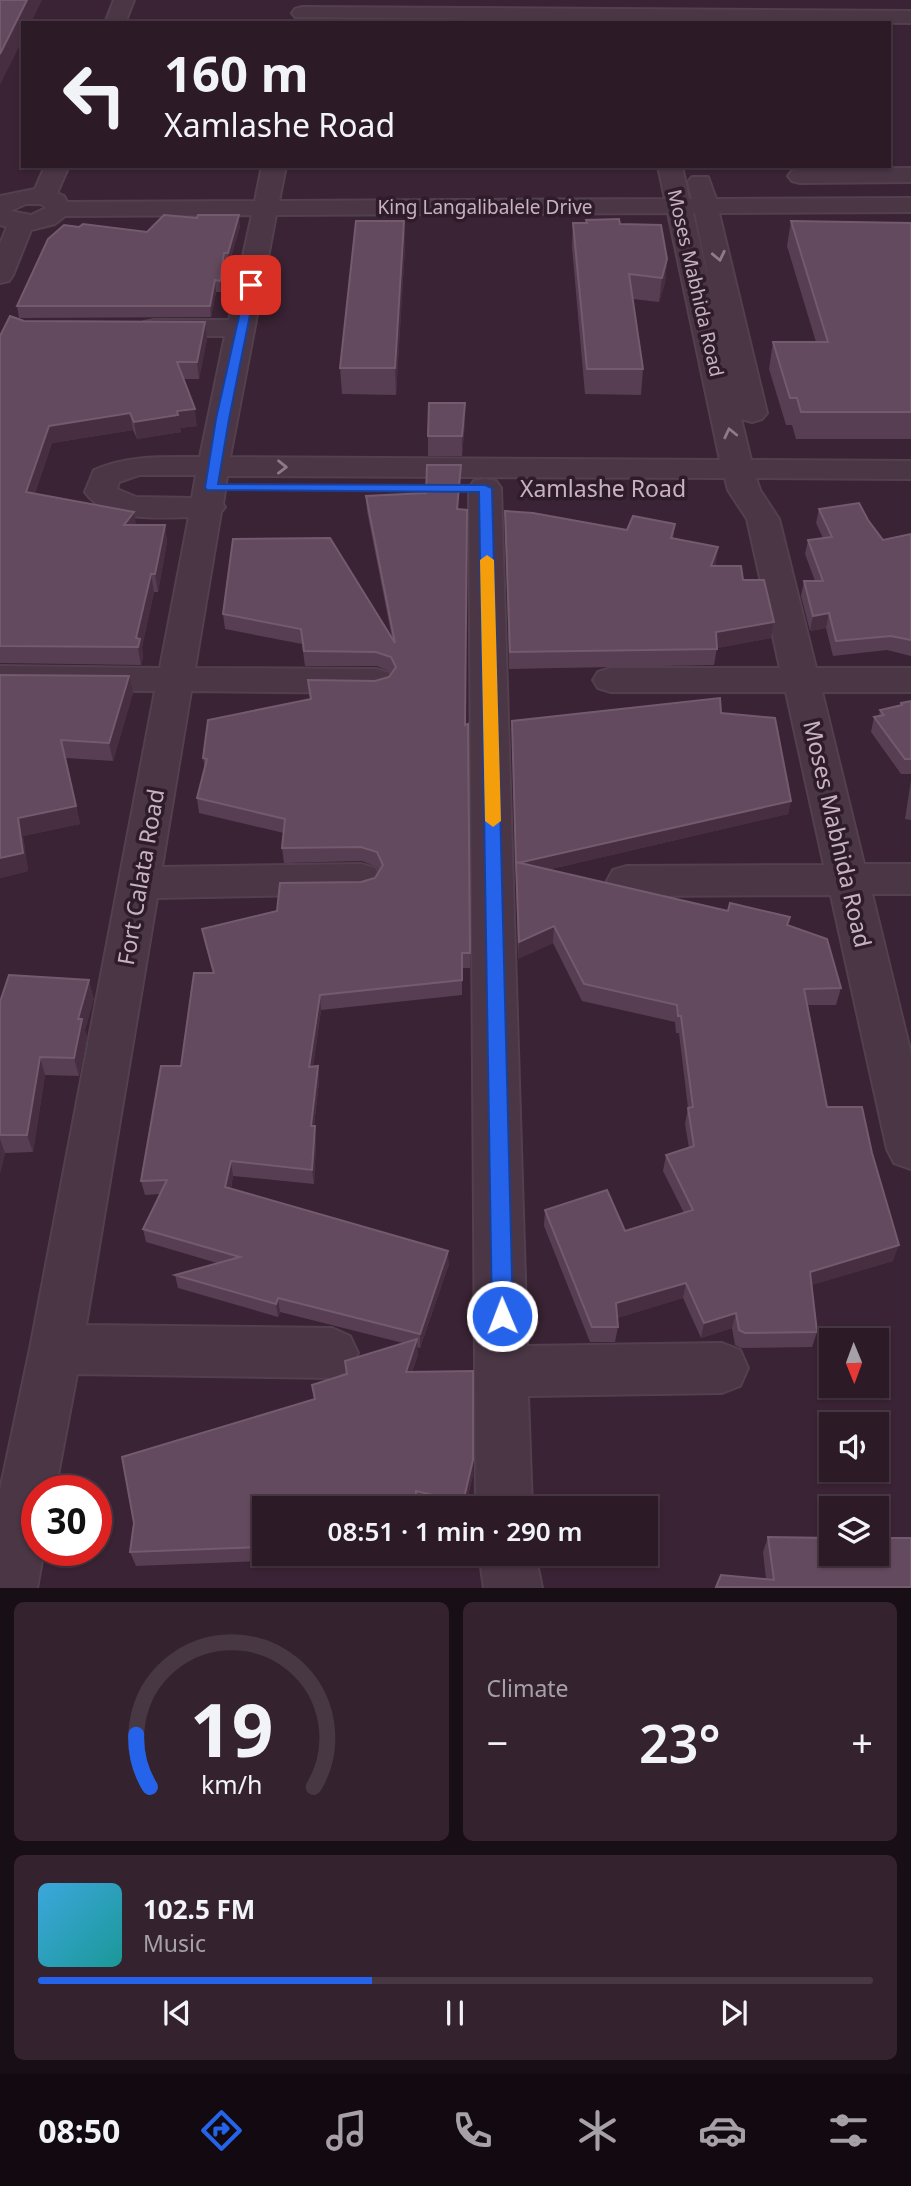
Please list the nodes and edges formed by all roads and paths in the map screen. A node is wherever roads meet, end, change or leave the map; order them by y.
1 (124, 0) edge
2 (463, 7) edge
3 (303, 12) edge
4 (641, 13) edge
5 (829, 13) edge
6 (911, 17) edge
7 (116, 21) edge
8 (891, 27) edge
9 (911, 27) edge
10 (57, 168) edge
11 (274, 168) edge
12 (670, 168) edge
13 (697, 168) edge
14 (800, 176) dead end
15 (878, 176) junction
16 (911, 176) edge
17 (51, 203) junction
18 (902, 205) edge
19 (0, 207) edge
20 (267, 207) junction
21 (679, 207) junction
22 (708, 207) junction
23 (11, 220) edge
24 (0, 275) edge
25 (126, 328) edge
26 (243, 328) junction
27 (911, 470) edge
28 (211, 487) junction
29 (485, 488) junction
30 (755, 488) junction
31 (911, 490) edge
32 (0, 678) edge
33 (611, 680) dead end
34 (911, 680) edge
35 (176, 681) junction
36 (376, 681) edge
37 (801, 681) junction
38 (361, 879) edge
39 (848, 879) junction
40 (911, 879) edge
41 (627, 881) dead end
42 (141, 883) junction
43 (911, 1149) edge
44 (56, 1349) junction
45 (332, 1353) dead end
46 (722, 1368) dead end
47 (503, 1371) junction
48 (505, 1496) edge
49 (509, 1566) edge
50 (8, 1587) edge
51 (513, 1587) edge

1 - 7 street
2 - 3 street
2 - 4 street
4 - 5 street
5 - 6 street
8 - 9 street
10 - 17 street
11 - 20 street, Fort Calata Road
12 - 21 street, Moses Mabhida Road
13 - 22 street, Moses Mabhida Road
14 - 15 street
15 - 16 street
15 - 18 street
17 - 19 street
17 - 20 street, King Langalibalele Drive
17 - 23 street
18 - 22 street, King Langalibalele Drive
20 - 21 street, King Langalibalele Drive
20 - 26 street, Fort Calata Road
21 - 22 street, King Langalibalele Drive
30 -> 21 street, Moses Mabhida Road
22 -> 30 street, Moses Mabhida Road
23 - 24 street
25 - 26 street
26 - 28 street, Fort Calata Road
27 - 30 street, Xamlashe Road
28 - 29 street, Xamlashe Road
28 -> 30 street, Xamlashe Road
28 - 35 street, Fort Calata Road
29 - 30 street, Xamlashe Road
29 - 47 street
30 - 31 street, Xamlashe Road
30 - 37 street, Moses Mabhida Road
32 - 35 street
33 - 37 street
34 - 37 street
35 - 36 street
35 - 42 street, Fort Calata Road
37 - 39 street, Moses Mabhida Road
38 - 42 street
39 - 40 street
39 - 41 street
39 - 43 street, Moses Mabhida Road
42 - 44 street, Fort Calata Road
44 - 45 street
44 - 50 street, Fort Calata Road
46 - 47 street
47 - 48 street
49 - 51 street

